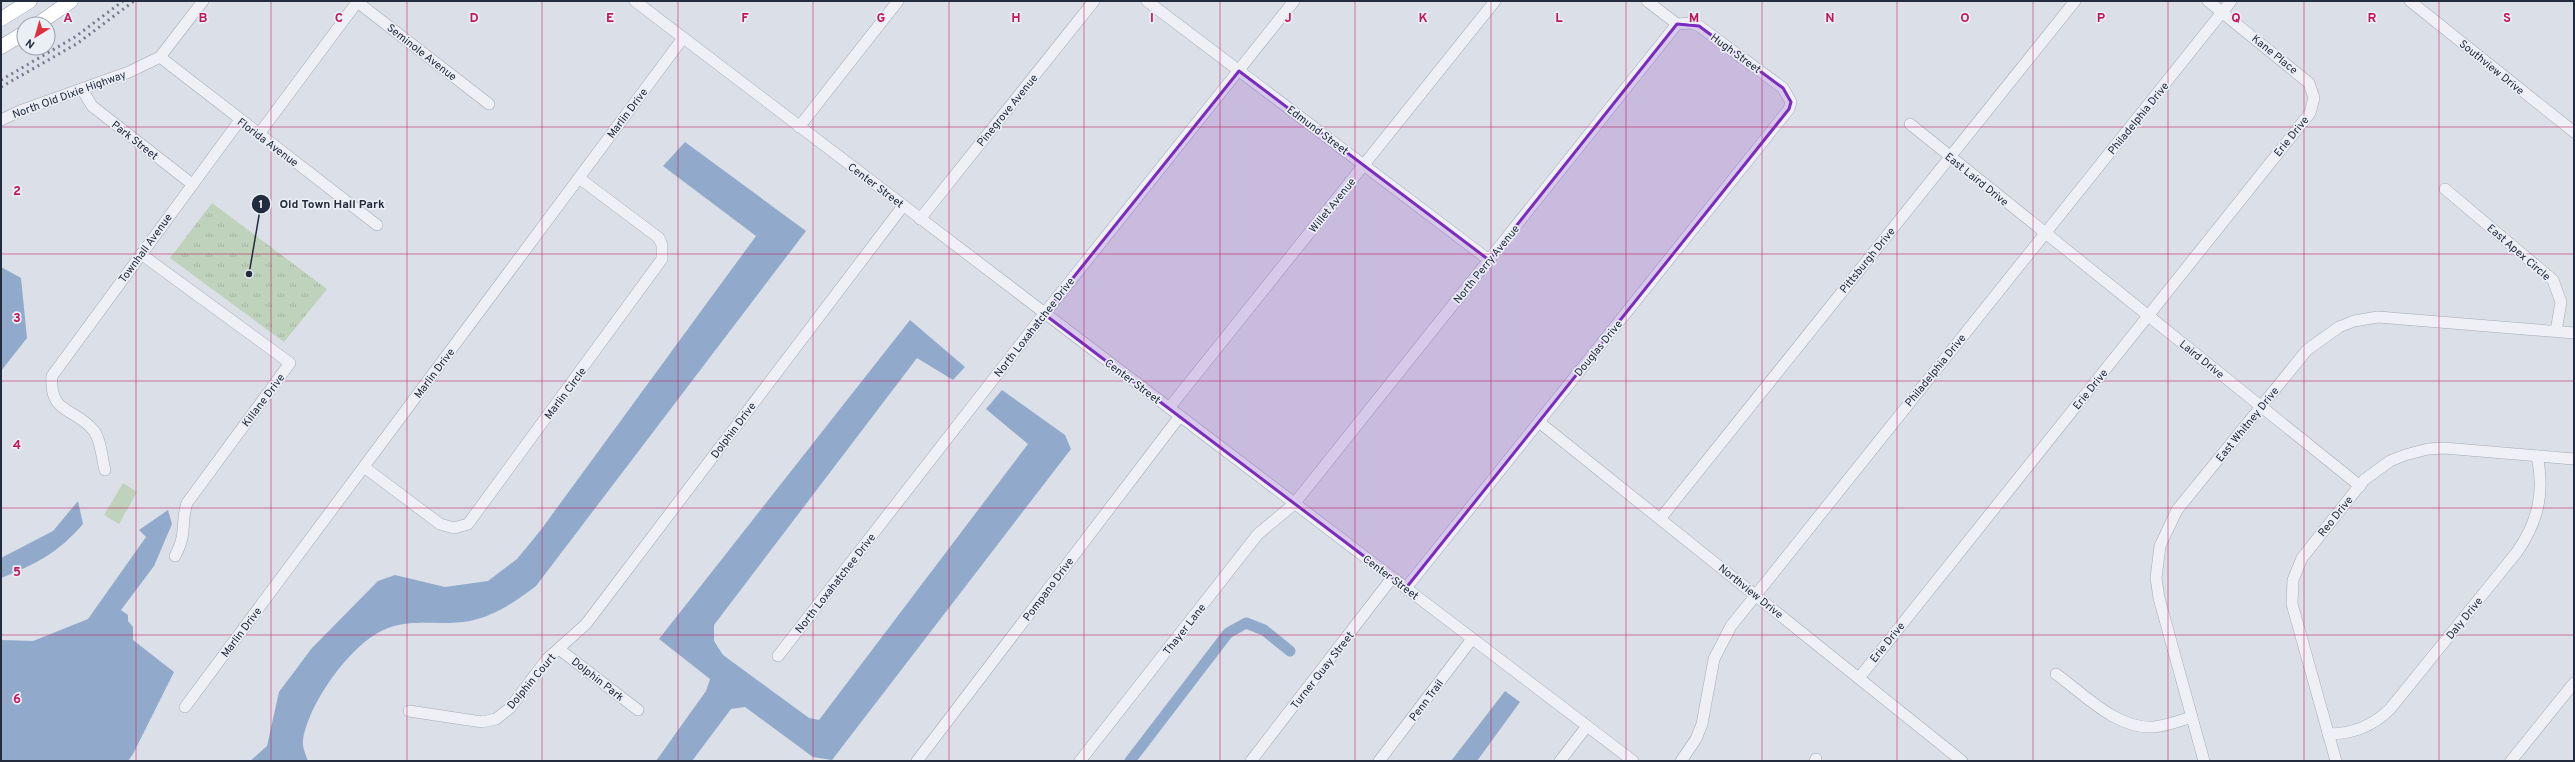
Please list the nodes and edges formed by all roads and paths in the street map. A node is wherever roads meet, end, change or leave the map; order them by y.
1 (30, 1) edge
2 (71, 1) edge
3 (203, 1) edge
4 (357, 1) edge
5 (635, 1) edge
6 (898, 1) edge
7 (1094, 1) edge
8 (1147, 1) edge
9 (1294, 1) edge
10 (1494, 1) edge
11 (1647, 1) edge
12 (2075, 1) edge
13 (2208, 1) edge
14 (2231, 1) edge
15 (2410, 1) edge
16 (2222, 12) junction
17 (49, 16) edge
18 (1, 19) edge
19 (1677, 24) junction
20 (16, 38) edge
21 (682, 38) junction
22 (1, 47) edge
23 (160, 57) junction
24 (1239, 71) junction
25 (83, 91) junction
26 (2314, 98) joint
27 (489, 104) dead end
28 (1790, 108) joint
29 (1, 120) edge
30 (240, 120) junction
31 (1910, 124) dead end
32 (799, 127) junction
33 (2574, 132) edge
34 (259, 134) junction
35 (1950, 157) junction
36 (1364, 165) junction
37 (579, 178) junction
38 (192, 184) junction
39 (2445, 189) dead end
40 (903, 206) junction
41 (920, 219) junction
42 (378, 225) dead end
43 (2045, 233) junction
44 (141, 254) junction
45 (1489, 260) junction
46 (1044, 314) junction
47 (2147, 315) junction
48 (2556, 331) junction
49 (2574, 333) edge
50 (2261, 406) junction
51 (1169, 408) junction
52 (1180, 416) junction
53 (1539, 422) junction
54 (2537, 456) junction
55 (2574, 460) edge
56 (364, 467) junction
57 (105, 470) dead end
58 (2360, 486) junction
59 (1294, 504) junction
60 (1660, 518) junction
61 (174, 556) dead end
62 (1392, 578) junction
63 (1406, 588) junction
64 (1755, 595) junction
65 (1472, 639) junction
66 (559, 648) junction
67 (778, 656) dead end
68 (2056, 674) dead end
69 (1859, 678) junction
70 (2574, 683) edge
71 (185, 707) dead end
72 (638, 710) dead end
73 (409, 712) dead end
74 (2192, 717) junction
75 (1587, 726) junction
76 (2328, 734) junction
77 (917, 761) edge
78 (1080, 761) edge
79 (1251, 761) edge
80 (1379, 761) edge
81 (1560, 761) edge
82 (1633, 761) edge
83 (1681, 761) edge
84 (1962, 761) edge
85 (2204, 761) edge
86 (2336, 761) edge
87 (2511, 761) edge

1 - 18 main road
2 - 17 main road
3 - 23 street, North Old Dixie Highway
4 - 27 street, Seminole Avenue
4 - 34 street
5 - 21 street, Center Street
6 - 32 street
7 - 41 street, Pinegrove Avenue
8 - 24 street, Edmund Street
9 - 24 street, North Loxahatchee Drive
10 - 36 street, Willet Avenue
11 - 19 street
12 - 35 street, Pittsburgh Drive
13 - 16 street, Kane Place
14 - 16 street, Philadelphia Drive
15 - 33 street, Southview Drive
16 - 26 street, Kane Place
16 - 43 street, Philadelphia Drive
19 - 28 street, Hugh Street
19 - 45 street, North Perry Avenue
20 - 22 main road
21 - 32 street, Center Street
21 - 37 street, Marlin Drive
23 - 25 street, North Old Dixie Highway
23 - 30 street, Florida Avenue
24 - 36 street, Edmund Street
24 - 46 street, North Loxahatchee Drive
25 - 29 street, North Old Dixie Highway
25 - 38 street, Park Street
26 - 47 street, Erie Drive
28 - 53 street, Douglas Drive
30 - 34 street, Florida Avenue
30 - 38 street, Townhall Avenue
31 - 35 street, East Laird Drive
32 - 40 street, Center Street
34 - 42 street, Florida Avenue
35 - 43 street, East Laird Drive
35 - 60 street, Pittsburgh Drive
36 - 45 street, Edmund Street
36 - 51 street, Willet Avenue
37 - 56 street, Marlin Drive
37 - 56 street, Marlin Circle
38 - 44 street, Townhall Avenue
39 - 48 street, East Apex Circle
40 - 41 street, Center Street
40 - 66 street, Dolphin Drive
41 - 46 street, Center Street
43 - 47 street, Laird Drive
43 - 64 street, Philadelphia Drive
44 - 57 street, Townhall Avenue
44 - 61 street, Killane Drive
45 - 59 street, North Perry Avenue
46 - 51 street, Center Street
46 - 67 street, North Loxahatchee Drive
47 - 50 street, Laird Drive
47 - 69 street, Erie Drive
48 - 49 street, East Whitney Drive
48 - 50 street, East Whitney Drive
50 - 58 street, Laird Drive
50 - 74 street, East Whitney Drive
51 - 52 street, Center Street
52 - 59 street, Center Street
52 - 77 street, Pompano Drive
53 - 60 street, Northview Drive
53 - 63 street, Douglas Drive
54 - 55 street, Reo Drive
54 - 58 street, Reo Drive
54 - 76 street, Daly Drive
56 - 71 street, Marlin Drive
58 - 76 street, Reo Drive
59 - 62 street, Center Street
59 - 78 street, Thayer Lane
60 - 64 street, Northview Drive
62 - 63 street, Center Street
62 - 79 street, Turner Quay Street
63 - 65 street, Center Street
64 - 69 street, Northview Drive
64 - 83 street, Philadelphia Drive
65 - 75 street, Center Street
65 - 80 street, Penn Trail
66 - 72 street, Dolphin Park
66 - 73 street, Dolphin Court
68 - 74 street
69 - 84 street, Northview Drive
70 - 87 street
74 - 85 street, East Whitney Drive
75 - 81 street
75 - 82 street, Center Street
76 - 86 street, Reo Drive

